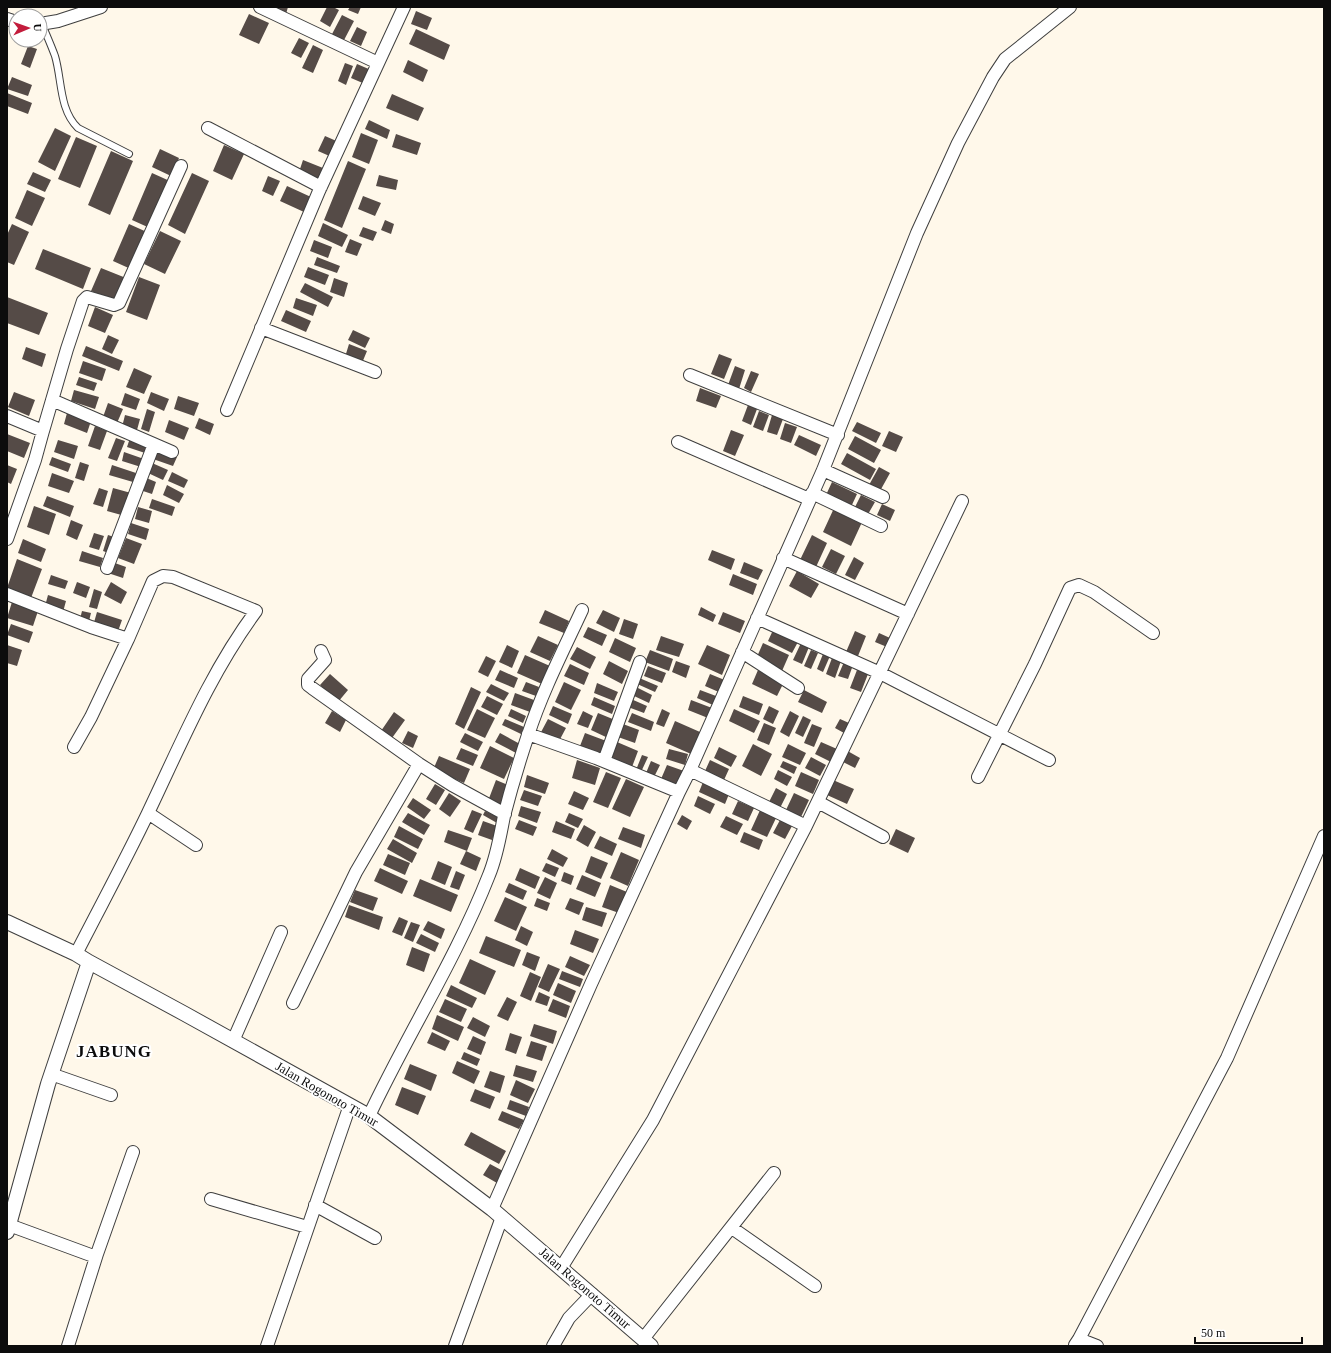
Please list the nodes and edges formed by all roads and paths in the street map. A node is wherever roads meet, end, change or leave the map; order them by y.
1 (101, 7) edge
2 (260, 7) edge
3 (404, 7) edge
4 (1070, 7) edge
5 (48, 22) edge
6 (48, 41) edge
7 (378, 63) junction
8 (208, 128) dead end
9 (129, 154) dead end
10 (181, 166) dead end
11 (321, 187) junction
12 (261, 328) junction
13 (375, 372) dead end
14 (690, 375) dead end
15 (52, 400) junction
16 (227, 410) dead end
17 (7, 416) edge
18 (43, 431) junction
19 (838, 435) junction
20 (678, 442) dead end
21 (154, 444) junction
22 (172, 452) dead end
23 (823, 470) junction
24 (810, 496) junction
25 (883, 497) dead end
26 (962, 501) dead end
27 (881, 526) dead end
28 (7, 540) edge
29 (783, 558) junction
30 (107, 568) dead end
31 (7, 594) edge
32 (582, 610) dead end
33 (908, 614) junction
34 (757, 618) junction
35 (1153, 633) dead end
36 (128, 639) junction
37 (321, 651) dead end
38 (742, 652) junction
39 (640, 662) dead end
40 (880, 673) junction
41 (798, 688) dead end
42 (528, 734) junction
43 (999, 734) junction
44 (74, 746) dead end
45 (1049, 760) dead end
46 (604, 761) junction
47 (419, 764) junction
48 (690, 770) junction
49 (978, 777) dead end
50 (679, 792) junction
51 (818, 802) junction
52 (148, 813) junction
53 (505, 814) junction
54 (806, 826) junction
55 (883, 836) dead end
56 (1324, 836) edge
57 (196, 845) dead end
58 (7, 922) edge
59 (282, 932) dead end
60 (76, 954) junction
61 (88, 962) junction
62 (293, 1003) dead end
63 (233, 1040) junction
64 (51, 1074) junction
65 (111, 1095) dead end
66 (350, 1105) junction
67 (369, 1116) junction
68 (133, 1152) dead end
69 (774, 1173) dead end
70 (211, 1199) dead end
71 (316, 1206) junction
72 (497, 1213) junction
73 (308, 1227) junction
74 (732, 1228) junction
75 (8, 1229) edge
76 (375, 1238) dead end
77 (96, 1257) junction
78 (561, 1268) junction
79 (815, 1286) dead end
80 (592, 1294) junction
81 (1077, 1342) edge
82 (647, 1343) edge
83 (68, 1346) edge
84 (267, 1346) edge
85 (455, 1346) edge
86 (553, 1346) edge
87 (1097, 1346) edge

1 - 5 street
2 - 7 street
3 - 7 street
4 - 19 street
6 - 9 lane
7 - 11 street
8 - 11 street
10 - 15 street
11 - 12 street
12 - 13 street
12 - 16 street
14 - 19 street
15 - 18 street
15 - 21 street
17 - 18 street
18 - 28 street
19 - 23 street
20 - 24 street
21 - 22 street
21 - 30 street
23 - 24 street
23 - 25 street
24 - 27 street
24 - 29 street
26 - 33 street
29 - 33 street
29 - 34 street
31 - 36 street
32 - 42 street
33 - 40 street
34 - 38 street
34 - 40 street
35 - 43 street
36 - 44 street
36 - 52 street
37 - 47 street
38 - 41 street
38 - 48 street
39 - 46 street
40 - 43 street
40 - 51 street
42 - 46 street
42 - 53 street
43 - 45 street
43 - 49 street
46 - 50 street
47 - 53 street
47 - 62 street
48 - 50 street
48 - 54 street
50 - 72 street
51 - 54 street
51 - 55 street
52 - 57 street
52 - 60 street
53 - 67 street
54 - 78 street
56 - 81 street
58 - 60 street, Jalan Rogonoto Timur
59 - 63 street
60 - 61 street, Jalan Rogonoto Timur
61 - 63 street, Jalan Rogonoto Timur
61 - 64 street
63 - 66 street, Jalan Rogonoto Timur
64 - 65 street
64 - 75 street
66 - 67 street, Jalan Rogonoto Timur
66 - 71 street
67 - 72 street, Jalan Rogonoto Timur
68 - 77 street
69 - 74 street
70 - 73 street
71 - 73 street
71 - 76 street
72 - 78 street, Jalan Rogonoto Timur
72 - 85 street
73 - 84 street
74 - 79 street
74 - 82 street
75 - 77 street
77 - 83 street
78 - 80 street, Jalan Rogonoto Timur
80 - 82 street, Jalan Rogonoto Timur
80 - 86 street
81 - 87 street

